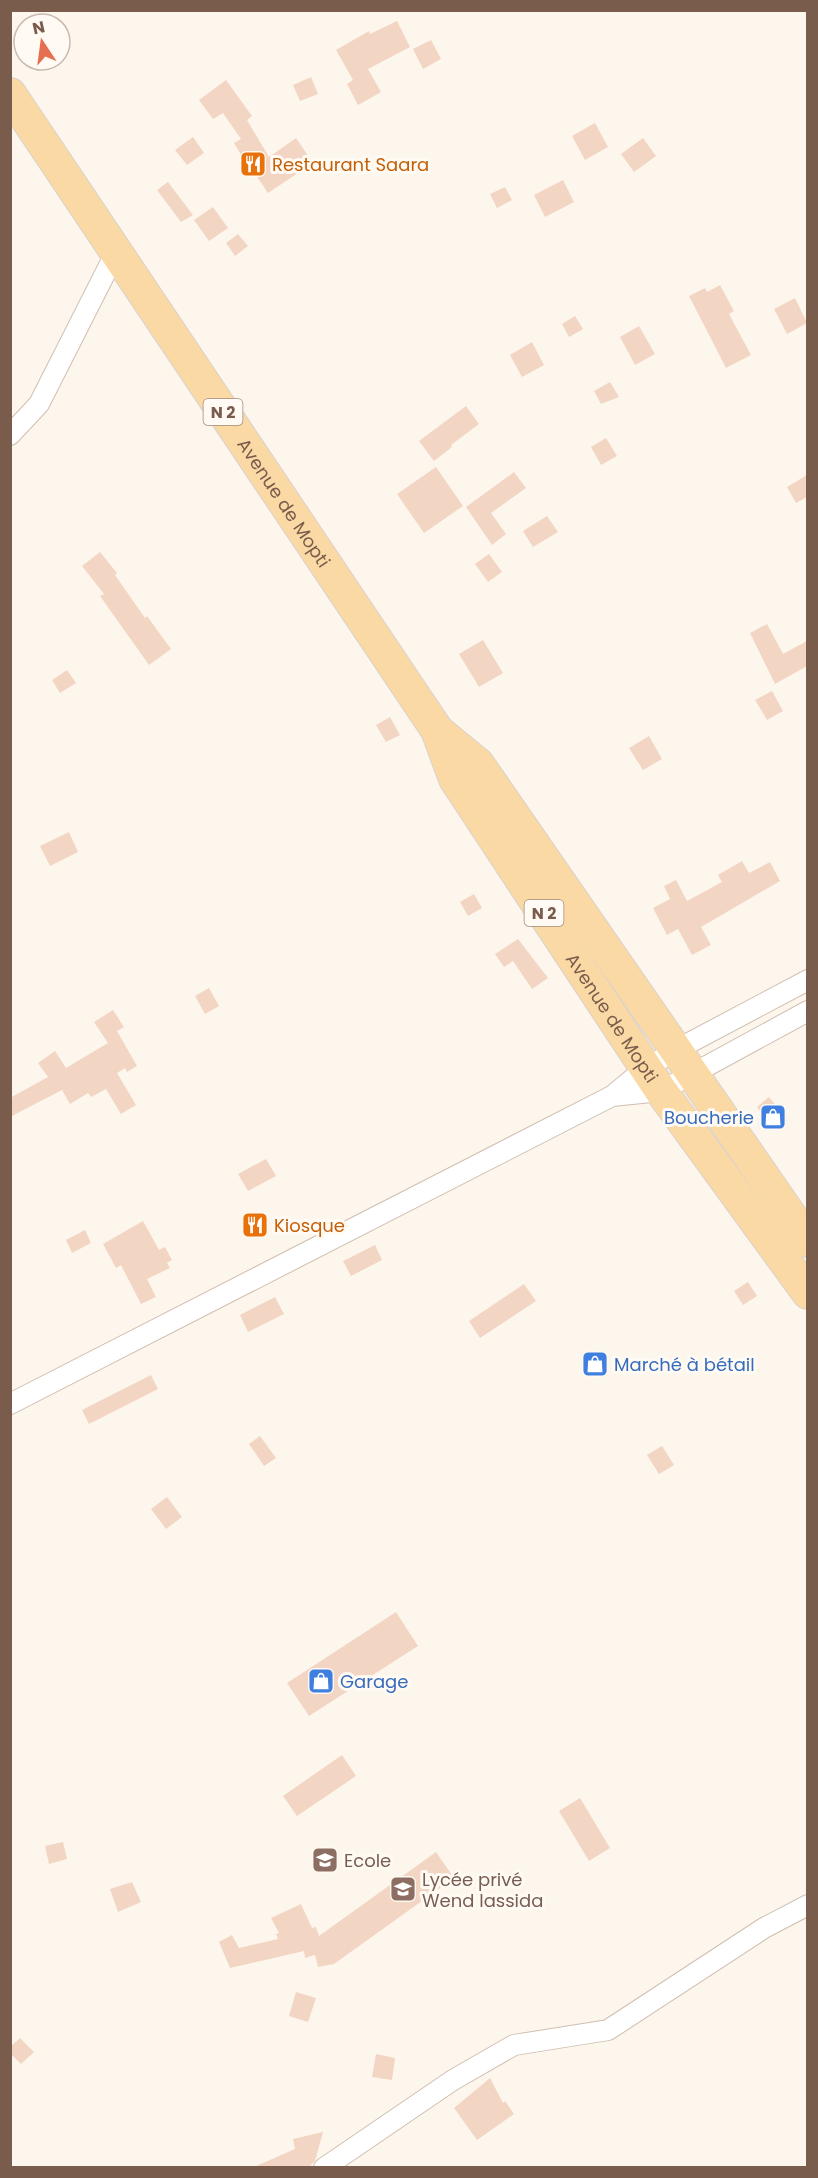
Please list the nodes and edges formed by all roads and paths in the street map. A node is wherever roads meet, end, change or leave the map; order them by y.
1 (10, 94) edge
2 (116, 252) junction
3 (10, 435) edge
4 (437, 730) junction
5 (807, 980) edge
6 (807, 1011) edge
7 (684, 1061) junction
8 (654, 1079) junction
9 (612, 1096) junction
10 (807, 1241) edge
11 (807, 1293) edge
12 (10, 1404) edge
13 (807, 1905) edge
14 (324, 2168) edge

1 - 2 main road, Avenue de Mopti / N 2
2 - 3 street
2 - 4 main road, Avenue de Mopti / N 2
4 - 7 main road, Avenue de Mopti / N 2
4 - 8 main road, Avenue de Mopti / N 2
5 - 7 street
6 - 7 street
7 - 8 street
7 - 8 street
7 - 10 main road, Avenue de Mopti / N 2
8 - 9 street
8 - 9 street
8 - 11 main road, Avenue de Mopti / N 2
9 - 12 street
13 - 14 street

